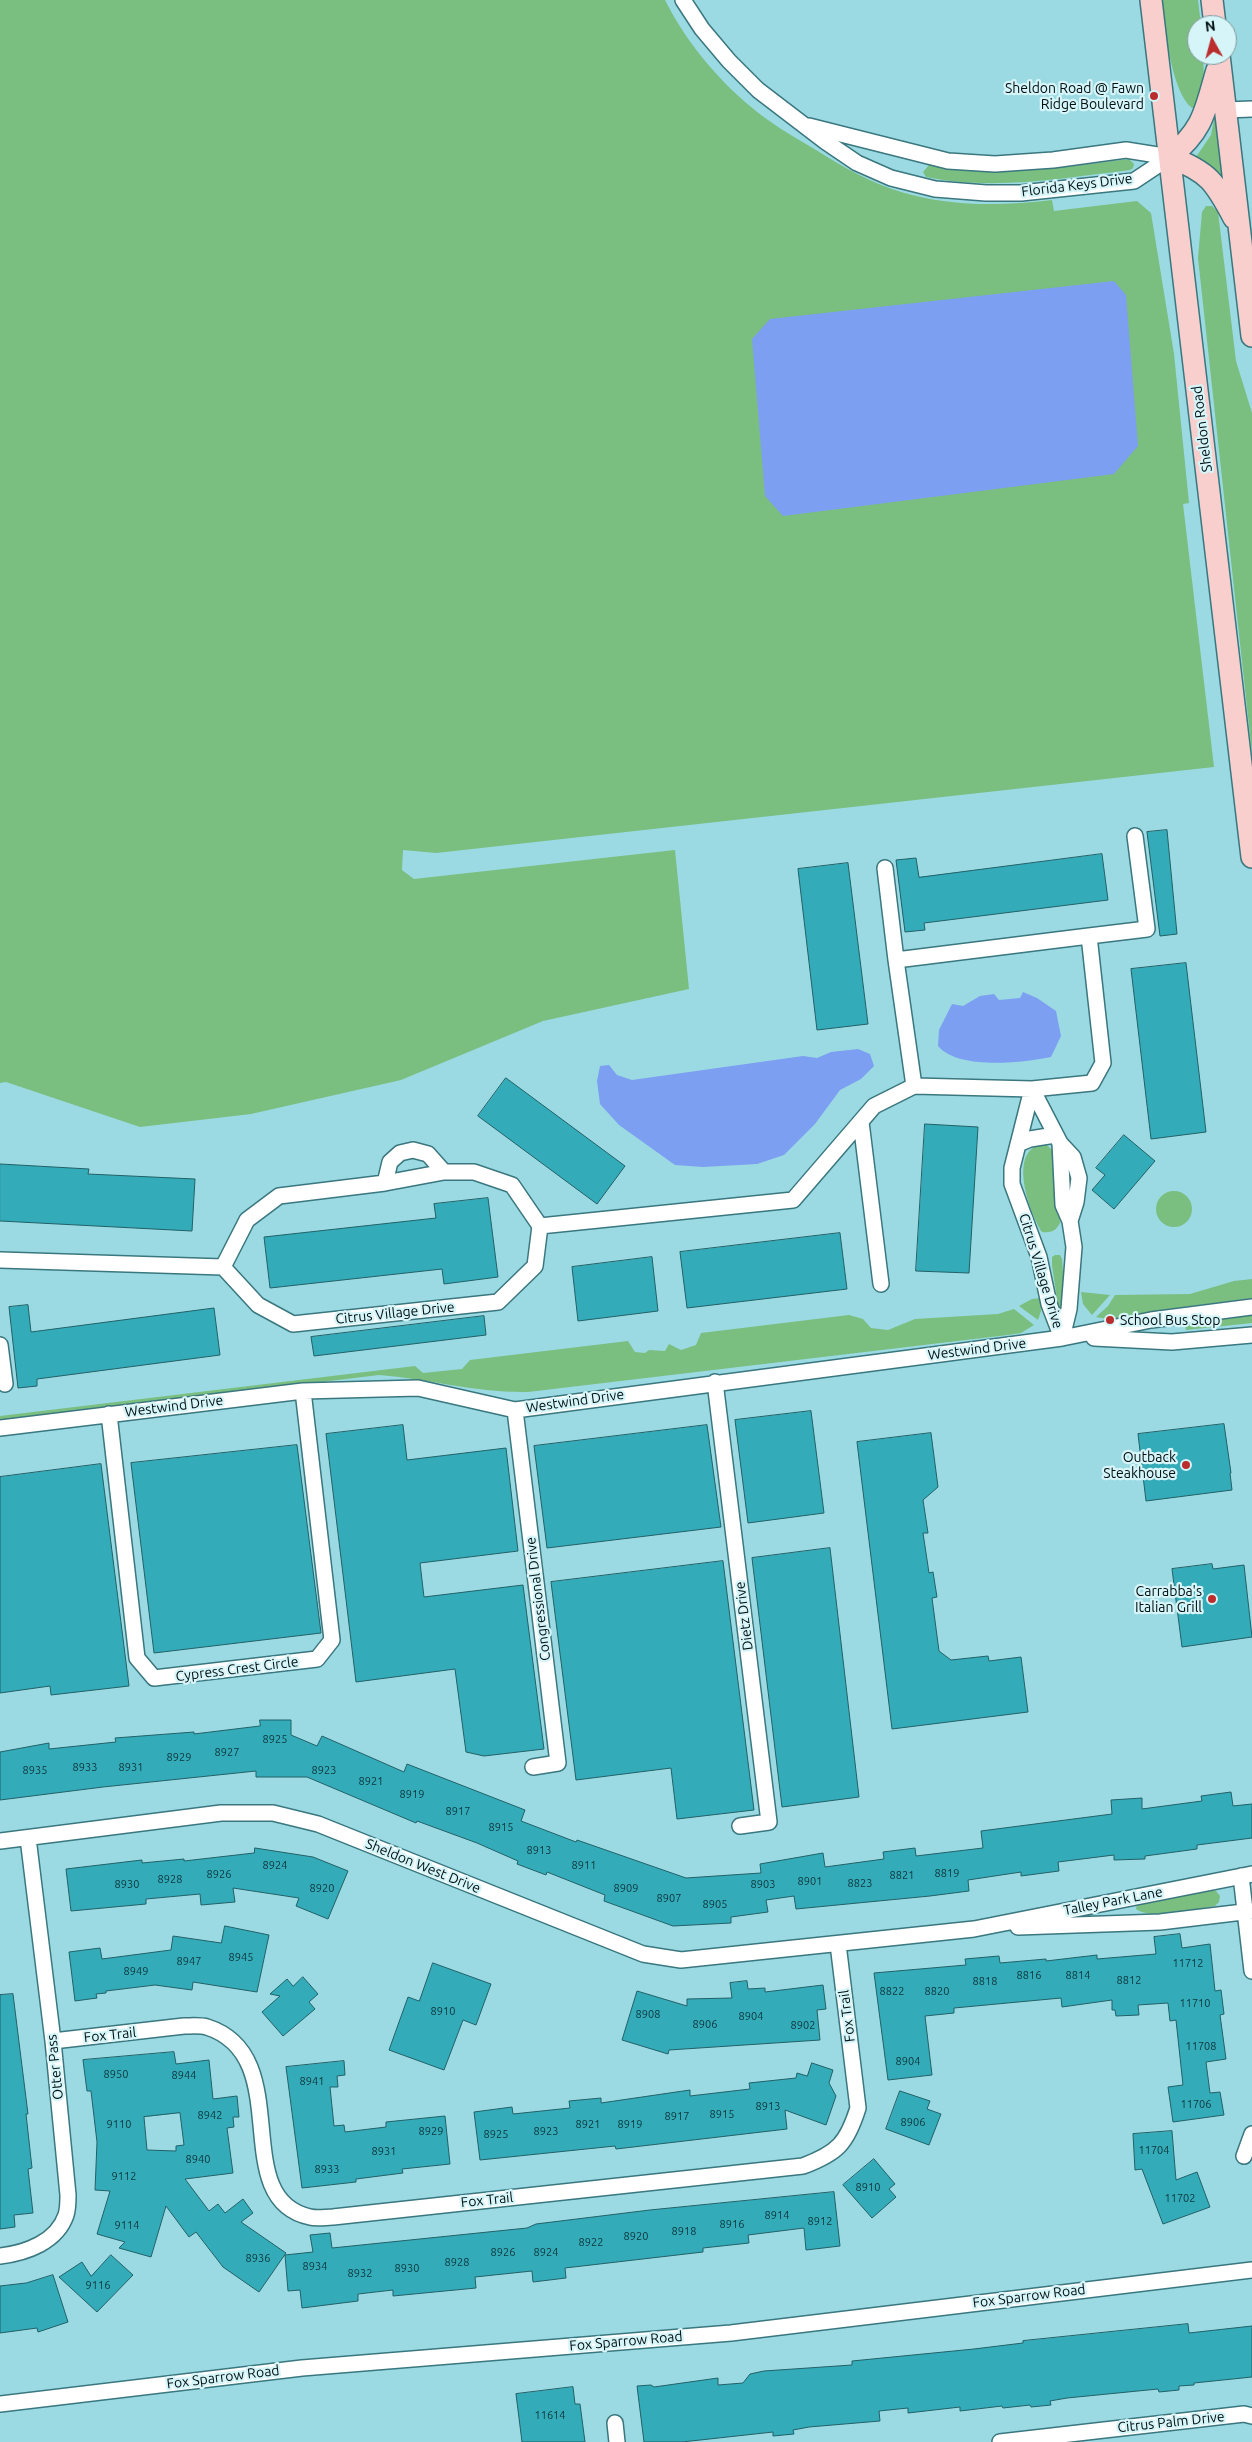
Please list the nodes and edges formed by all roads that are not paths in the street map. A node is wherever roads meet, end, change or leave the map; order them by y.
1 (683, 0) edge
2 (1152, 0) edge
3 (1212, 0) edge
4 (1214, 15) edge
5 (1217, 65) edge
6 (1220, 65) edge
7 (1252, 109) edge
8 (1225, 110) junction
9 (806, 125) junction
10 (1170, 158) junction
11 (1240, 229) junction
12 (1248, 269) edge
13 (1252, 336) edge
14 (1135, 836) dead end
15 (1252, 858) edge
16 (885, 868) dead end
17 (1089, 936) junction
18 (896, 960) junction
19 (914, 1086) junction
20 (1032, 1089) junction
21 (861, 1122) junction
22 (1058, 1139) junction
23 (1018, 1144) junction
24 (444, 1172) junction
25 (385, 1183) junction
26 (540, 1226) junction
27 (0, 1260) edge
28 (223, 1267) junction
29 (881, 1284) dead end
30 (1252, 1307) edge
31 (1252, 1335) edge
32 (1062, 1338) junction
33 (0, 1345) edge
34 (715, 1382) junction
35 (5, 1384) dead end
36 (303, 1391) junction
37 (515, 1410) junction
38 (109, 1414) junction
39 (0, 1428) edge
40 (533, 1768) dead end
41 (740, 1826) dead end
42 (28, 1838) junction
43 (0, 1841) edge
44 (1246, 1875) edge
45 (1249, 1912) edge
46 (974, 1928) junction
47 (838, 1944) junction
48 (1252, 1971) edge
49 (53, 2041) junction
50 (1252, 2134) edge
51 (1244, 2156) dead end
52 (0, 2256) edge
53 (1252, 2270) edge
54 (0, 2404) edge
55 (1252, 2416) edge
56 (615, 2424) dead end
57 (617, 2442) edge
58 (1000, 2442) edge

1 - 9 street, Florida Keys Drive
2 - 10 main road, Sheldon Road
3 - 4 main road
5 - 10 main road
6 - 8 main road
7 - 8 street
8 - 11 main road
9 - 10 street, Florida Keys Drive
9 - 10 street, Florida Keys Drive
10 - 11 main road
10 - 15 main road, Sheldon Road
11 - 12 main road
12 - 13 main road
14 - 17 street
16 - 18 street
17 - 18 street
17 - 20 street
18 - 19 street
19 - 20 street
19 - 21 street
20 - 22 street, Citrus Village Drive
20 - 23 street, Citrus Village Drive
21 - 26 street
21 - 29 street
22 - 23 street
22 - 32 street, Citrus Village Drive
23 - 32 street, Citrus Village Drive
24 - 25 street
24 - 25 street
24 - 26 street
25 - 28 street
26 - 28 street, Citrus Village Drive
27 - 28 street
30 - 32 street, Westwind Drive
31 - 32 street, Westwind Drive
32 - 34 street, Westwind Drive
33 - 35 street
34 - 37 street, Westwind Drive
34 - 41 street, Dietz Drive
36 - 37 street, Westwind Drive
36 - 38 street, Westwind Drive
36 - 38 street, Cypress Crest Circle
37 - 40 street, Congressional Drive
38 - 39 street, Westwind Drive
42 - 43 street, Sheldon West Drive
42 - 47 street, Sheldon West Drive
42 - 49 street, Otter Pass
44 - 45 street
44 - 46 street, Talley Park Lane
45 - 46 street, Talley Park Lane
45 - 48 street
46 - 47 street, Talley Park Lane
47 - 49 street, Fox Trail
49 - 52 street, Otter Pass
50 - 51 street
53 - 54 street, Fox Sparrow Road
55 - 58 street, Citrus Palm Drive
56 - 57 street

